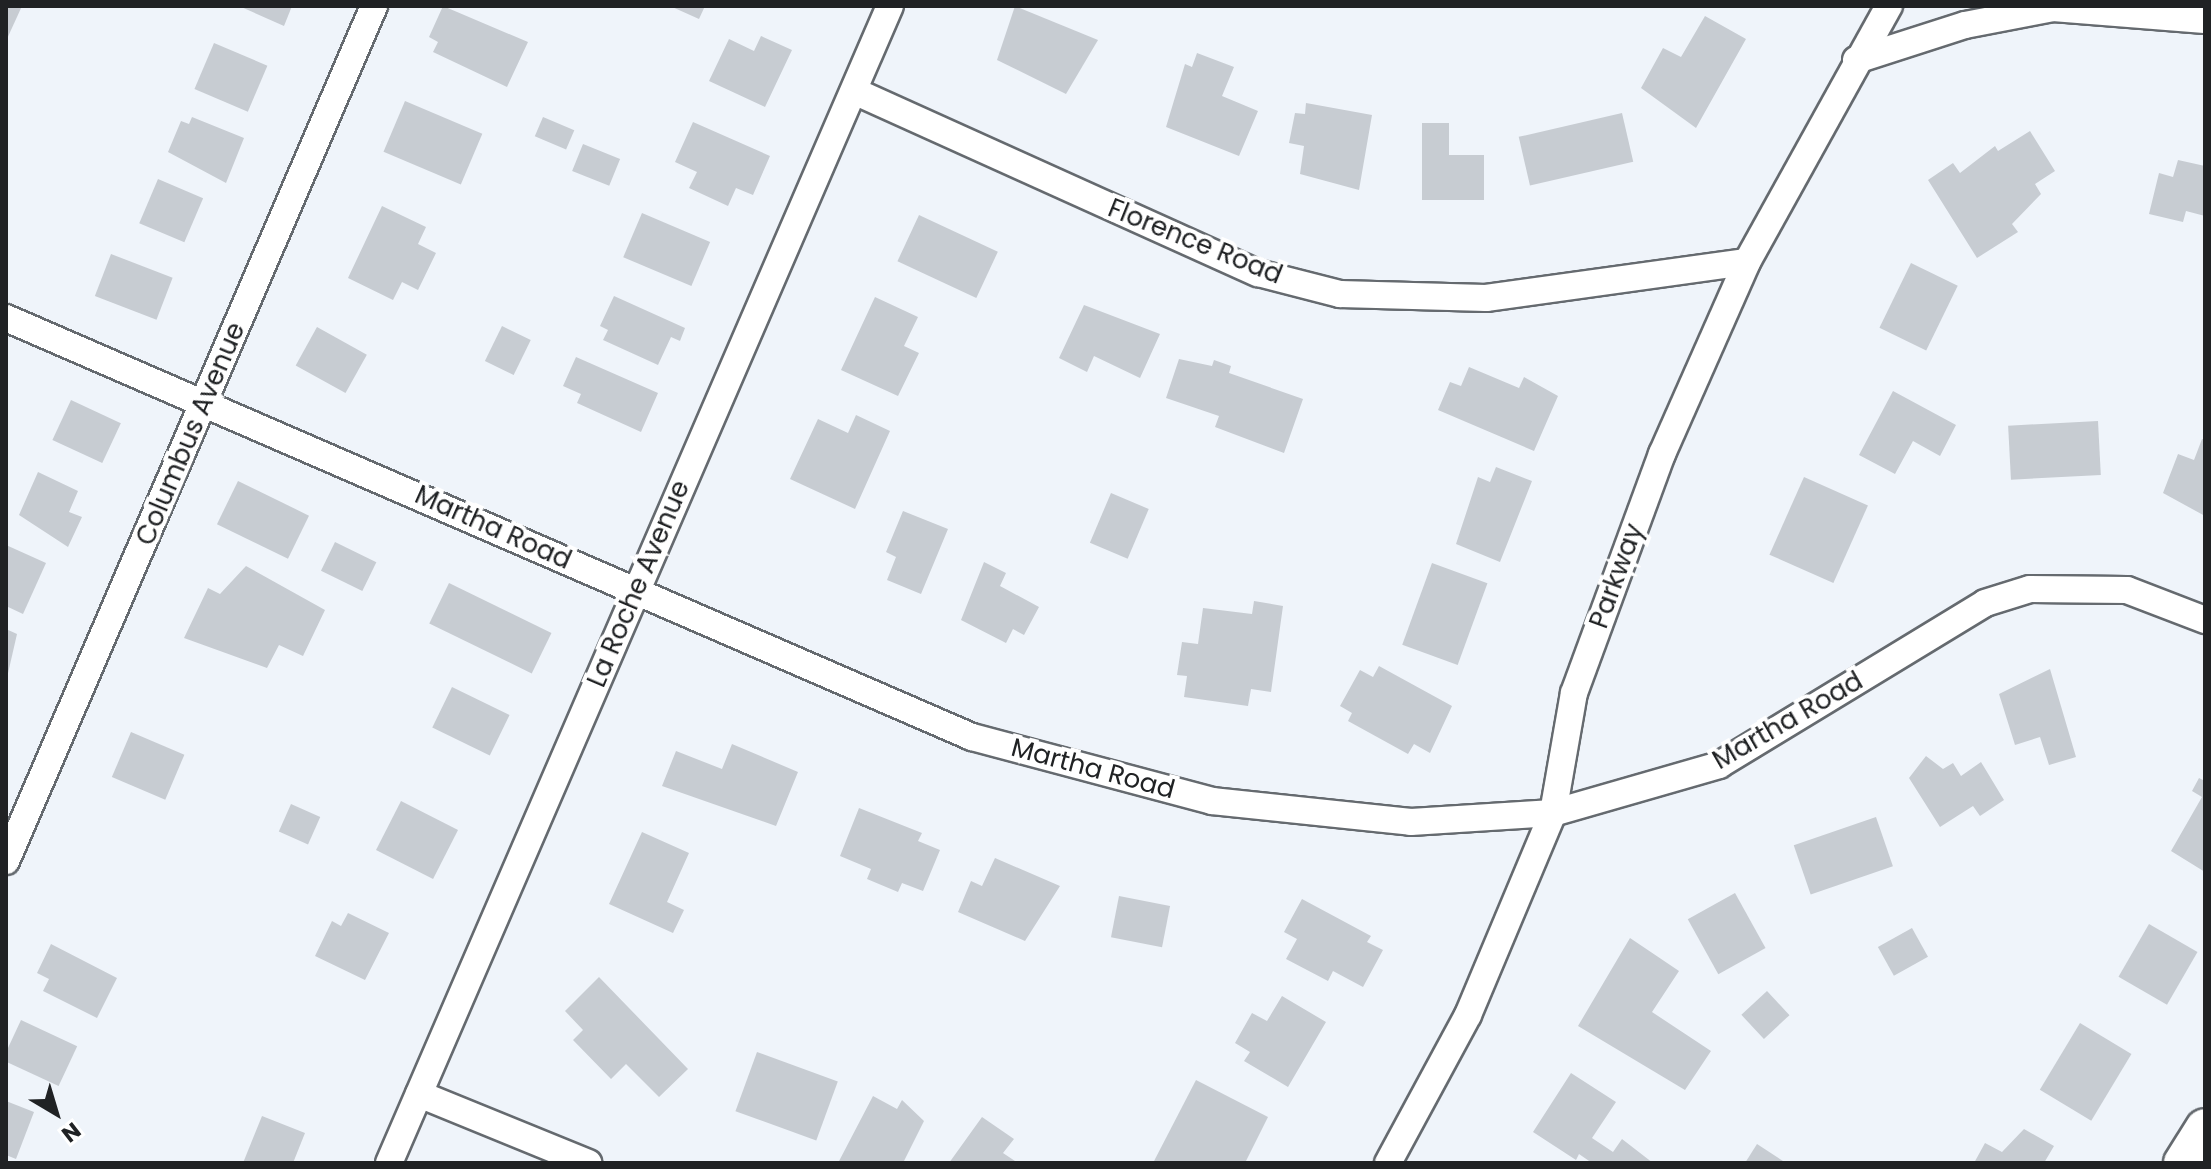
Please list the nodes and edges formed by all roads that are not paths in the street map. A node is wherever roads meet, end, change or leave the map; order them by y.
1 (374, 6) edge
2 (890, 6) edge
3 (1889, 6) edge
4 (2205, 20) edge
5 (1856, 60) junction
6 (854, 91) junction
7 (1747, 262) junction
8 (6, 318) edge
9 (205, 401) junction
10 (636, 591) junction
11 (2205, 620) edge
12 (1553, 813) junction
13 (6, 861) edge
14 (419, 1094) junction
15 (2205, 1128) edge
16 (389, 1163) edge
17 (588, 1163) edge
18 (1388, 1163) edge
19 (2183, 1163) edge

1 - 9 street, Columbus Avenue
2 - 6 street, La Roche Avenue
3 - 5 street, Parkway
4 - 5 street
5 - 7 street, Parkway
6 - 7 street, Florence Road
6 - 10 street, La Roche Avenue
7 - 12 street, Parkway
8 - 9 street, Martha Road
9 - 10 street, Martha Road
9 - 13 street, Columbus Avenue
10 - 12 street, Martha Road
10 - 14 street, La Roche Avenue
11 - 12 street, Martha Road
12 - 18 street, Parkway
14 - 16 street, La Roche Avenue
14 - 17 street
15 - 19 street

